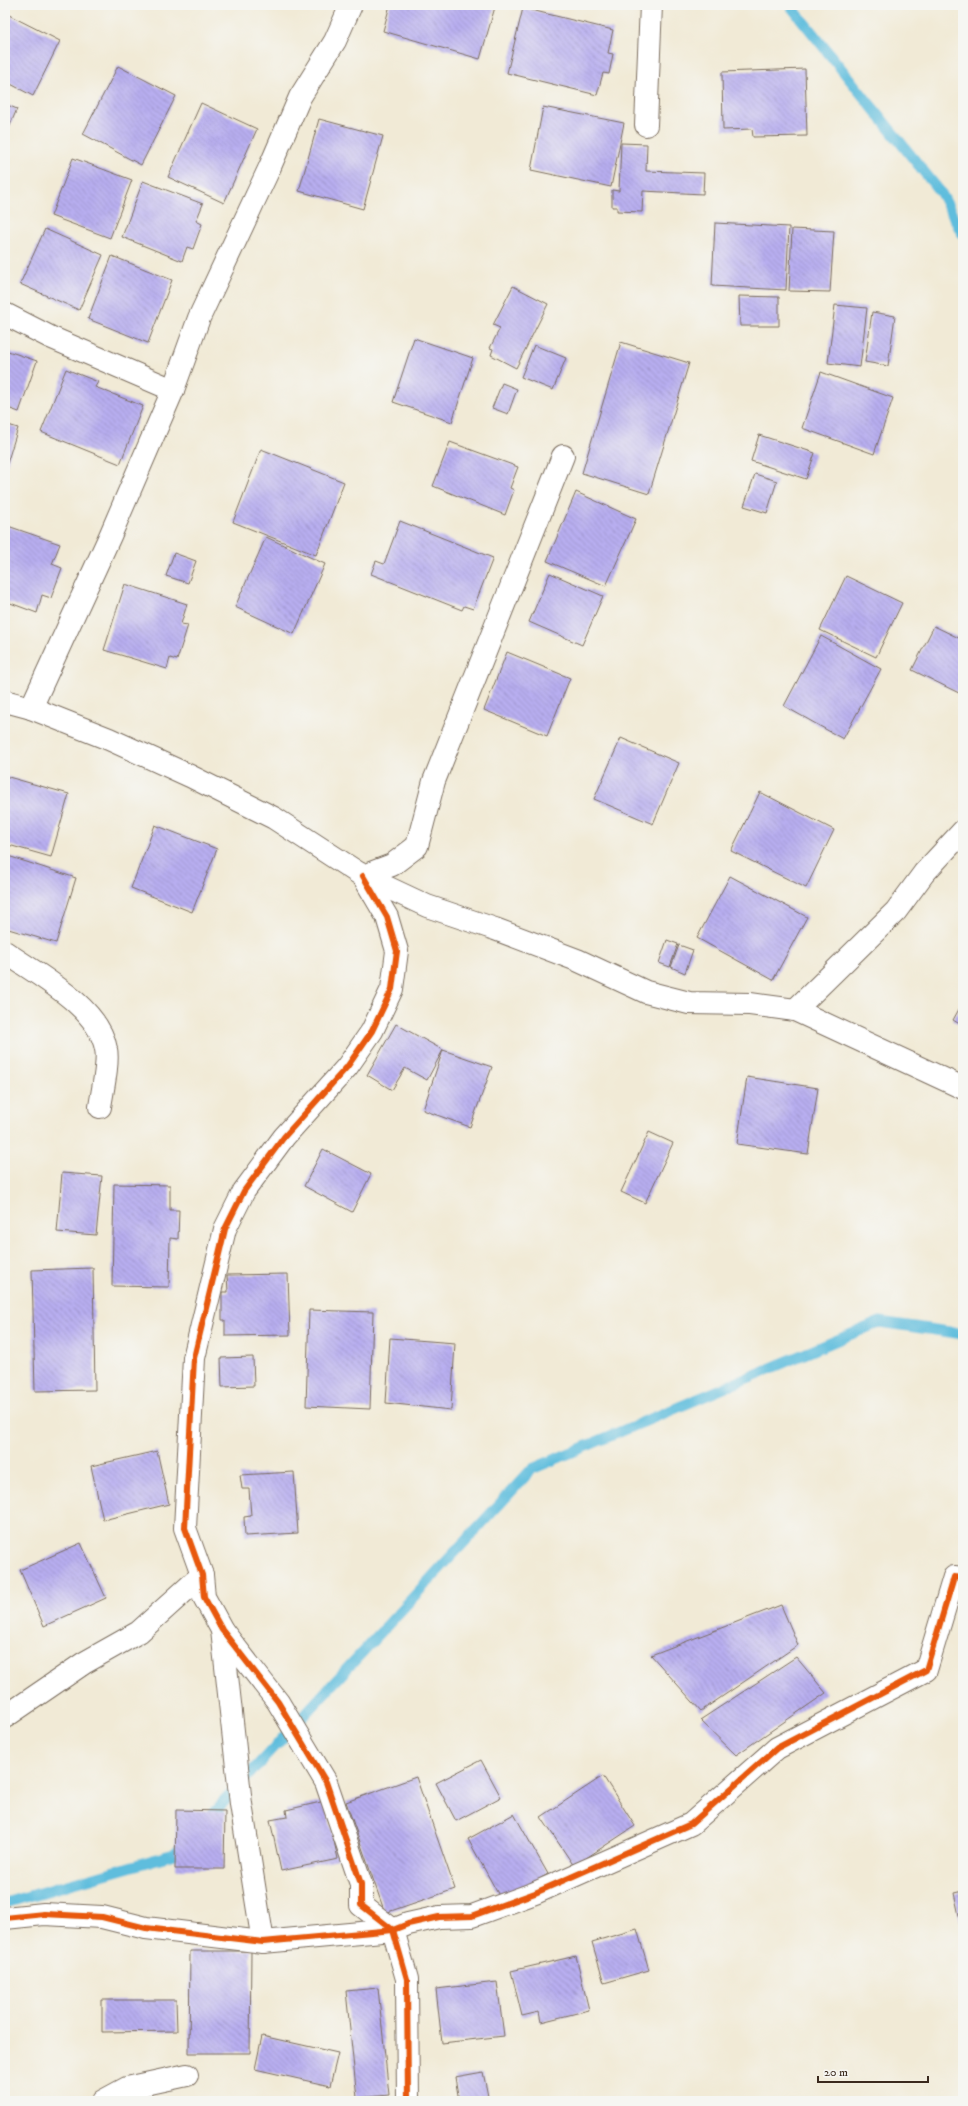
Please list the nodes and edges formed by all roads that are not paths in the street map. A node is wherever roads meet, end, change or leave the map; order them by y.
1 (351, 5) edge
2 (651, 5) edge
3 (646, 124) dead end
4 (5, 314) edge
5 (173, 390) junction
6 (563, 456) dead end
7 (5, 701) edge
8 (31, 708) junction
9 (963, 831) edge
10 (363, 876) junction
11 (5, 952) edge
12 (795, 1010) junction
13 (963, 1088) edge
14 (100, 1107) dead end
15 (202, 1575) junction
16 (963, 1578) edge
17 (222, 1630) junction
18 (5, 1717) edge
19 (5, 1918) edge
20 (393, 1930) junction
21 (263, 1942) junction
22 (186, 2075) dead end
23 (103, 2101) edge
24 (408, 2101) edge

1 - 5 street
2 - 3 street
4 - 5 street
5 - 8 street
6 - 10 street
7 - 8 street
8 - 10 street
9 - 12 street
10 - 12 street
10 - 15 street
11 - 14 street
12 - 13 street
15 - 17 street
15 - 18 street
16 - 20 street
17 - 20 street
17 - 21 street
19 - 21 street
20 - 21 street
20 - 24 street
22 - 23 street

